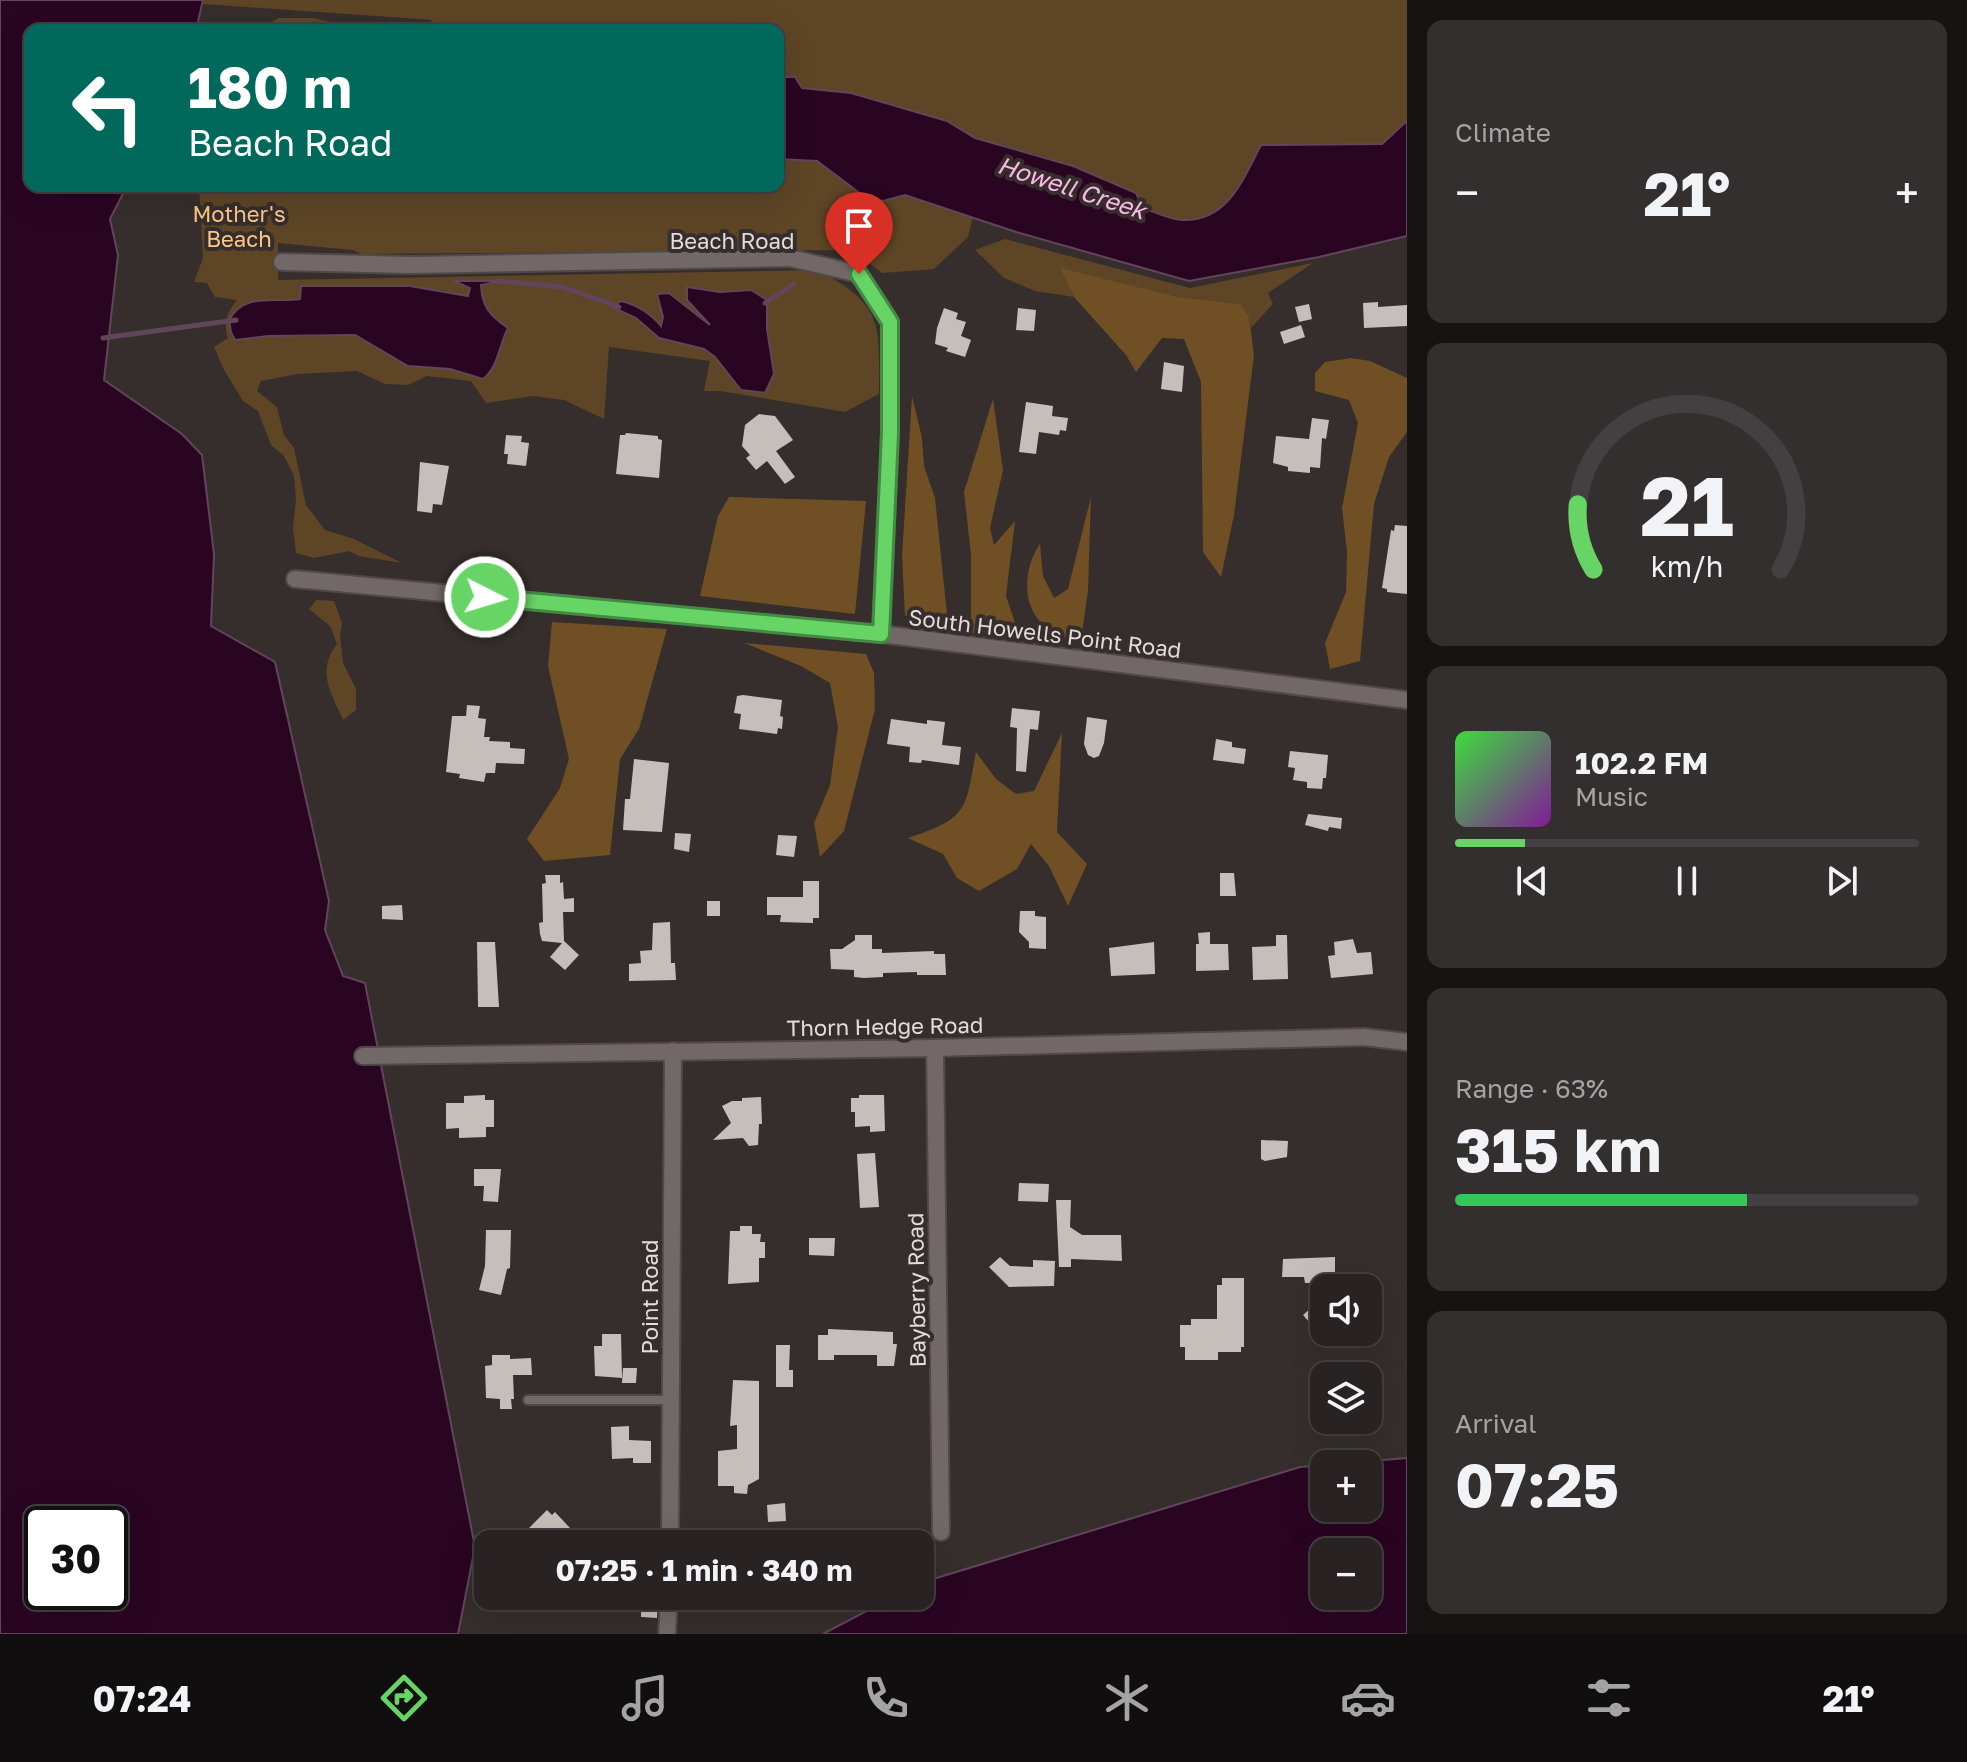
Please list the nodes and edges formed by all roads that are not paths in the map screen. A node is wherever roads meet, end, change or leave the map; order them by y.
1 (282, 262) dead end
2 (295, 579) dead end
3 (881, 634) junction
4 (1407, 700) edge
5 (1407, 1042) edge
6 (935, 1048) junction
7 (673, 1051) junction
8 (363, 1056) dead end
9 (528, 1400) dead end
10 (671, 1400) junction
11 (670, 1530) edge
12 (941, 1532) dead end
13 (668, 1610) edge
14 (667, 1634) edge

1 - 3 street, Beach Road
2 - 3 street, South Howells Point Road
3 - 4 street, South Howells Point Road
5 - 6 street, Thorn Hedge Road
6 - 7 street, Thorn Hedge Road
6 - 12 street, Bayberry Road
7 - 8 street, Thorn Hedge Road
7 - 10 street, Point Road
9 - 10 lane
10 - 11 street, Point Road
13 - 14 street

